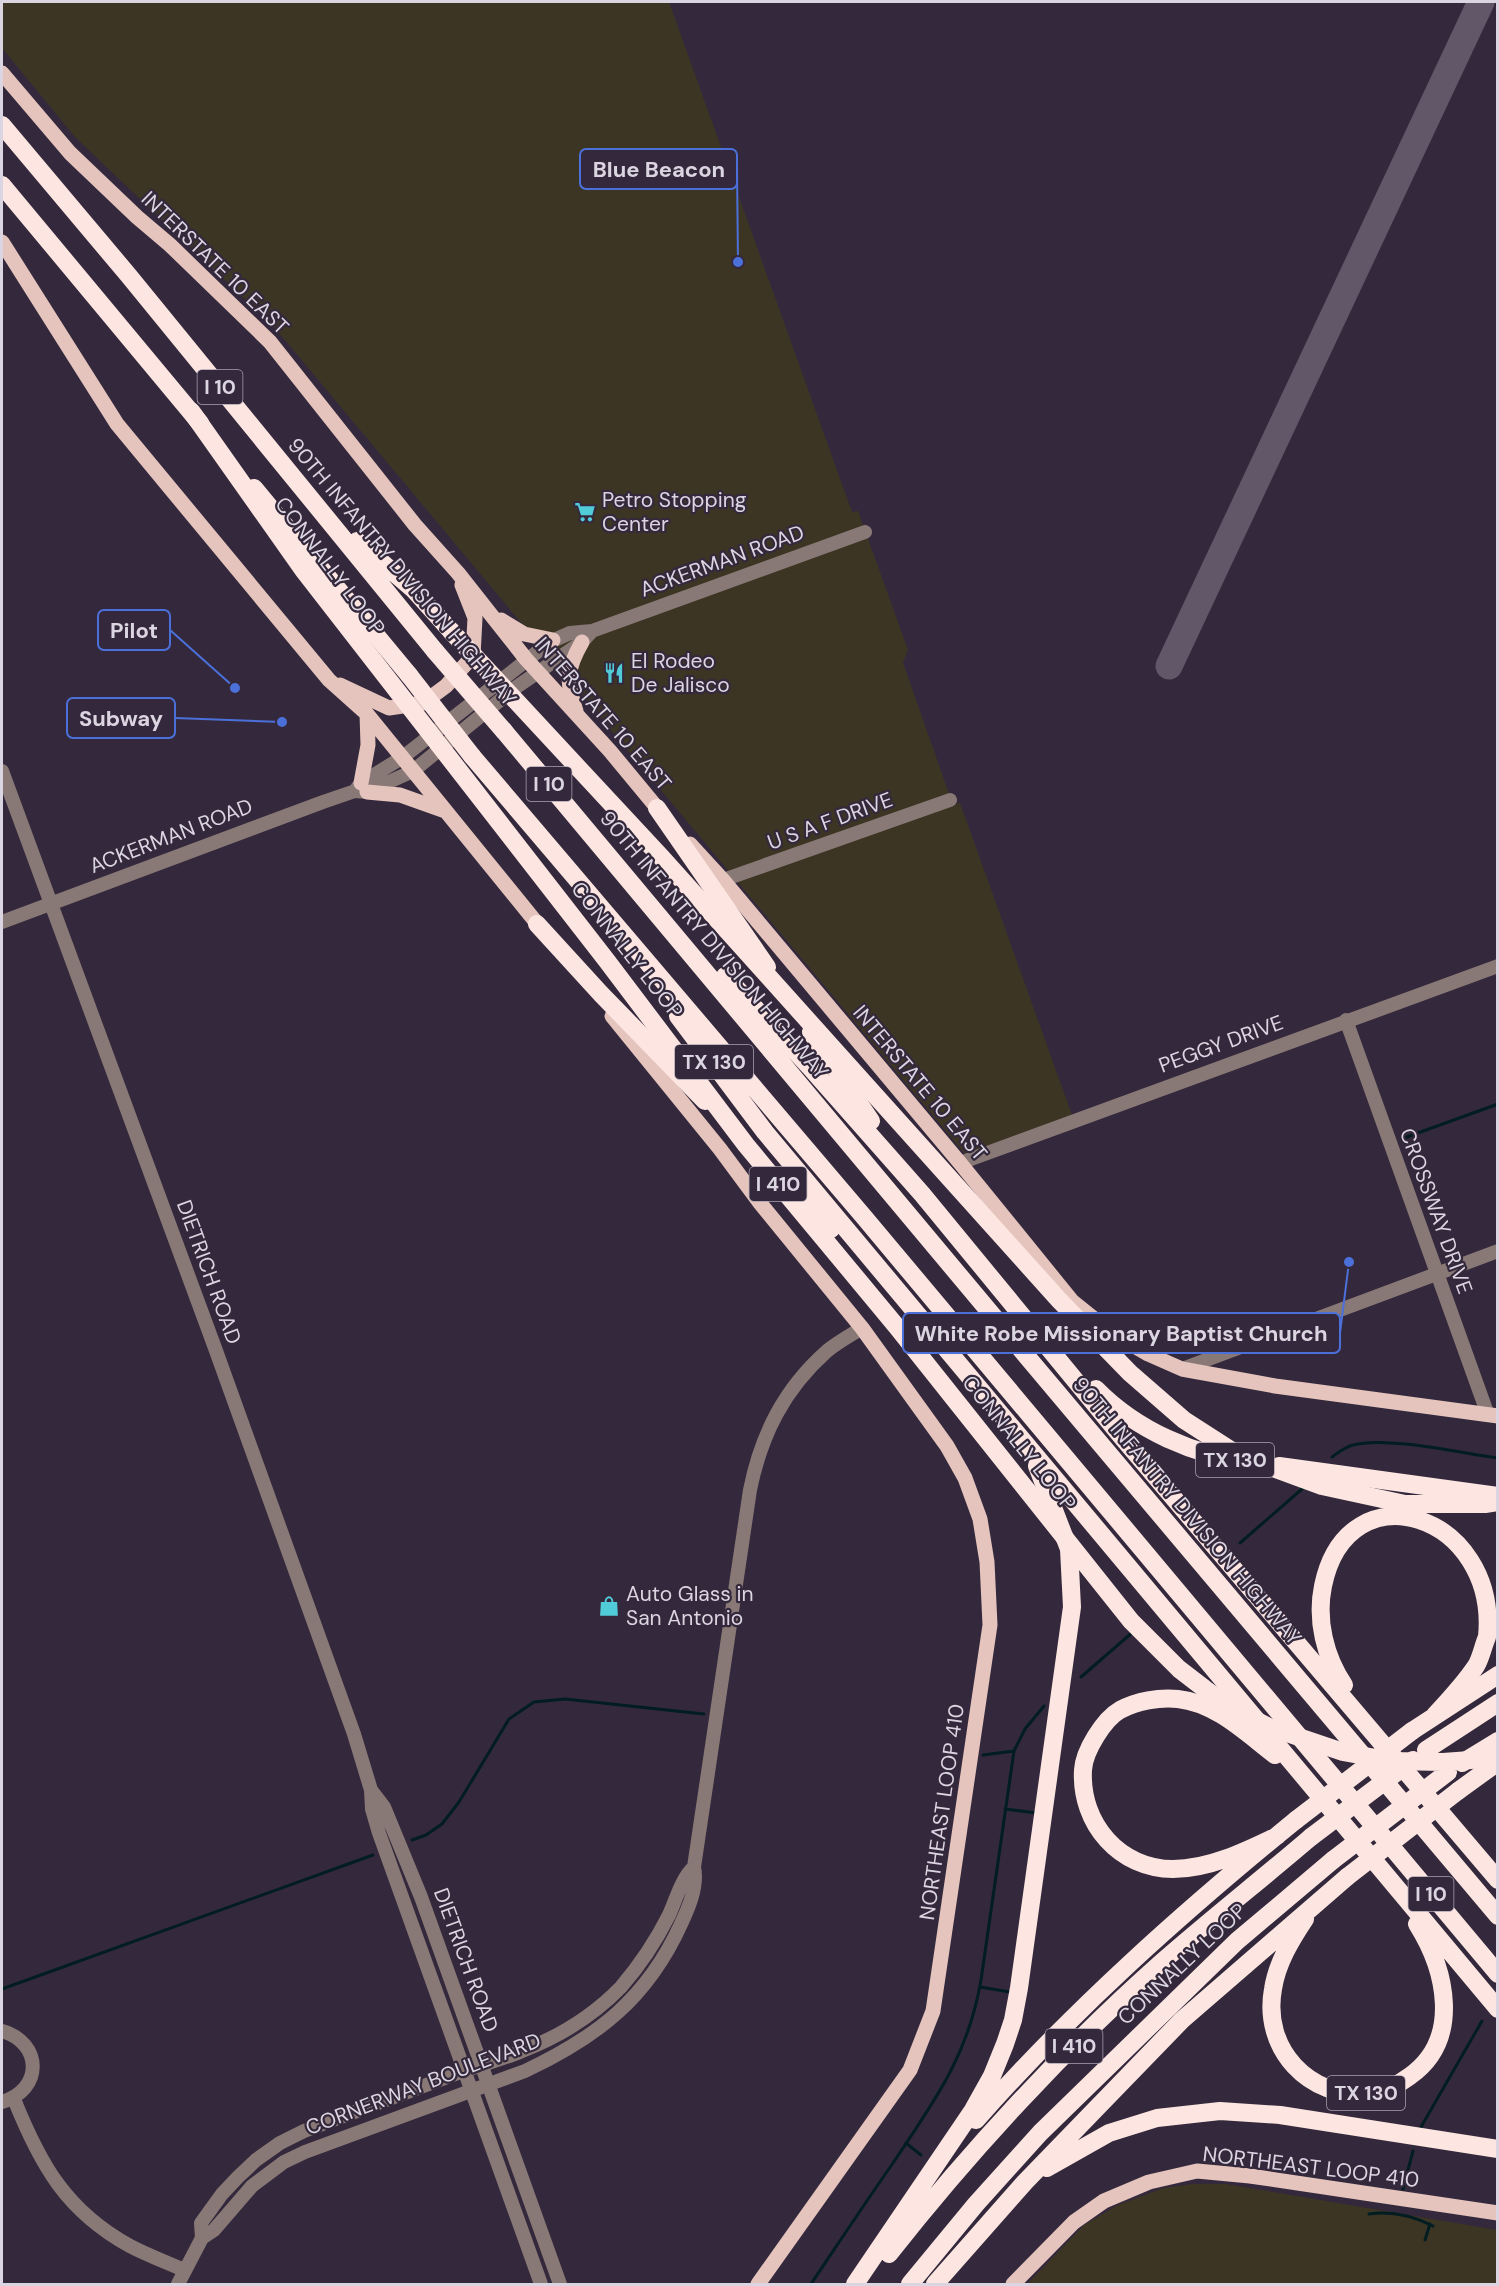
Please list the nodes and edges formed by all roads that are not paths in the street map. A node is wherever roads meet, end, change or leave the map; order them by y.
1 (2, 73) edge
2 (2, 125) edge
3 (2, 185) edge
4 (2, 195) edge
5 (2, 242) edge
6 (105, 308) junction
7 (191, 411) junction
8 (318, 507) junction
9 (865, 532) dead end
10 (458, 573) junction
11 (485, 608) junction
12 (587, 636) junction
13 (553, 640) junction
14 (526, 659) junction
15 (537, 672) junction
16 (329, 680) junction
17 (367, 714) junction
18 (578, 716) junction
19 (403, 757) junction
20 (2, 771) edge
21 (413, 771) junction
22 (361, 789) junction
23 (951, 800) dead end
24 (657, 808) junction
25 (447, 812) junction
26 (594, 837) junction
27 (552, 849) junction
28 (723, 880) junction
29 (49, 904) junction
30 (2, 922) edge
31 (537, 924) junction
32 (1497, 966) edge
33 (1346, 1020) junction
34 (960, 1163) junction
35 (922, 1194) junction
36 (1497, 1251) edge
37 (880, 1271) junction
38 (1436, 1273) junction
39 (1022, 1314) junction
40 (862, 1328) junction
41 (1182, 1369) junction
42 (1493, 1416) edge
43 (1019, 1437) junction
44 (1497, 1496) edge
45 (1497, 1502) edge
46 (1497, 1675) edge
47 (1497, 1703) edge
48 (1435, 1715) junction
49 (1375, 1735) junction
50 (1497, 1741) edge
51 (1497, 1760) edge
52 (1497, 1774) edge
53 (1304, 1777) junction
54 (371, 1790) junction
55 (1458, 1791) junction
56 (1277, 1836) junction
57 (694, 1868) junction
58 (1387, 1877) junction
59 (1497, 1880) edge
60 (1326, 1893) junction
61 (1497, 1916) edge
62 (1497, 1974) edge
63 (1497, 2009) edge
64 (2, 2031) edge
65 (482, 2065) junction
66 (464, 2071) junction
67 (488, 2084) junction
68 (470, 2090) junction
69 (8, 2101) edge
70 (1497, 2149) edge
71 (932, 2171) junction
72 (1025, 2182) junction
73 (1497, 2213) edge
74 (202, 2238) junction
75 (184, 2271) junction
76 (178, 2284) edge
77 (541, 2284) edge
78 (561, 2284) edge
79 (758, 2284) edge
80 (855, 2284) edge
81 (865, 2284) edge
82 (910, 2284) edge
83 (934, 2284) edge
84 (1013, 2284) edge

1 - 10 main road, INTERSTATE 10 EAST
2 - 8 highway, 90TH INFANTRY DIVISION HIGHWAY / I 10
3 - 6 highway, I 10
4 - 6 highway
5 - 16 main road
6 - 7 highway, I 10
7 - 27 highway, I 10, bridge
7 - 51 highway, CONNALLY LOOP / I 410, bridge
8 - 26 highway, 90TH INFANTRY DIVISION HIGHWAY / I 10, bridge
8 - 45 highway, bridge
9 - 12 street, ACKERMAN ROAD
10 - 11 main road, INTERSTATE 10 EAST
10 - 16 main road
11 - 13 main road
11 - 14 main road, INTERSTATE 10 EAST
12 - 13 street, ACKERMAN ROAD
12 - 15 street, ACKERMAN ROAD
12 - 18 main road
13 - 14 street, ACKERMAN ROAD
14 - 15 main road, INTERSTATE 10 EAST
14 - 19 street, ACKERMAN ROAD
15 - 18 main road, INTERSTATE 10 EAST
15 - 21 street, ACKERMAN ROAD
16 - 17 main road
17 - 19 main road
17 - 22 main road
18 - 24 main road, INTERSTATE 10 EAST
19 - 21 main road
19 - 22 street, ACKERMAN ROAD
20 - 29 street, DIETRICH ROAD
21 - 22 street, ACKERMAN ROAD
21 - 25 main road
22 - 25 main road
22 - 29 street, ACKERMAN ROAD
23 - 28 street, U S A F DRIVE
24 - 28 main road, INTERSTATE 10 EAST
24 - 35 highway
25 - 31 main road
26 - 35 highway, TX 130
26 - 61 highway, 90TH INFANTRY DIVISION HIGHWAY / I 10
27 - 37 highway, TX 130
27 - 62 highway, I 10
28 - 34 main road, INTERSTATE 10 EAST
29 - 30 street, ACKERMAN ROAD
29 - 54 street, DIETRICH ROAD
31 - 37 highway
31 - 40 main road
32 - 33 street, PEGGY DRIVE
33 - 34 street, PEGGY DRIVE
33 - 38 street, CROSSWAY DRIVE
34 - 41 main road, INTERSTATE 10 EAST
35 - 39 highway, TX 130
36 - 38 street
37 - 43 highway, TX 130
38 - 41 street
38 - 42 street, CROSSWAY DRIVE
39 - 44 highway, TX 130
39 - 49 highway
40 - 57 street, CORNERWAY BOULEVARD
40 - 79 main road, NORTHEAST LOOP 410
41 - 42 main road
43 - 53 highway, TX 130
43 - 71 highway
46 - 48 highway
47 - 81 highway, CONNALLY LOOP / I 410, bridge
48 - 49 highway
48 - 56 highway, bridge
49 - 59 highway
50 - 82 highway, CONNALLY LOOP / I 410, bridge
51 - 55 highway, TX 130
52 - 55 highway
53 - 56 highway
53 - 58 highway, TX 130
54 - 65 street, DIETRICH ROAD
54 - 66 street, DIETRICH ROAD
55 - 60 highway, TX 130, bridge
56 - 71 highway
57 - 65 street, CORNERWAY BOULEVARD
57 - 67 street, CORNERWAY BOULEVARD
58 - 60 highway, TX 130
58 - 63 highway
60 - 72 highway
64 - 69 street
65 - 66 street, CORNERWAY BOULEVARD
65 - 67 street, DIETRICH ROAD
66 - 68 street, DIETRICH ROAD
66 - 74 street, CORNERWAY BOULEVARD
67 - 68 street, CORNERWAY BOULEVARD
67 - 78 street, DIETRICH ROAD
68 - 74 street, CORNERWAY BOULEVARD
68 - 77 street, DIETRICH ROAD
69 - 75 street
70 - 72 highway
71 - 80 highway
72 - 83 highway
73 - 84 main road, NORTHEAST LOOP 410
74 - 75 street, CORNERWAY BOULEVARD
75 - 76 street, CORNERWAY BOULEVARD

